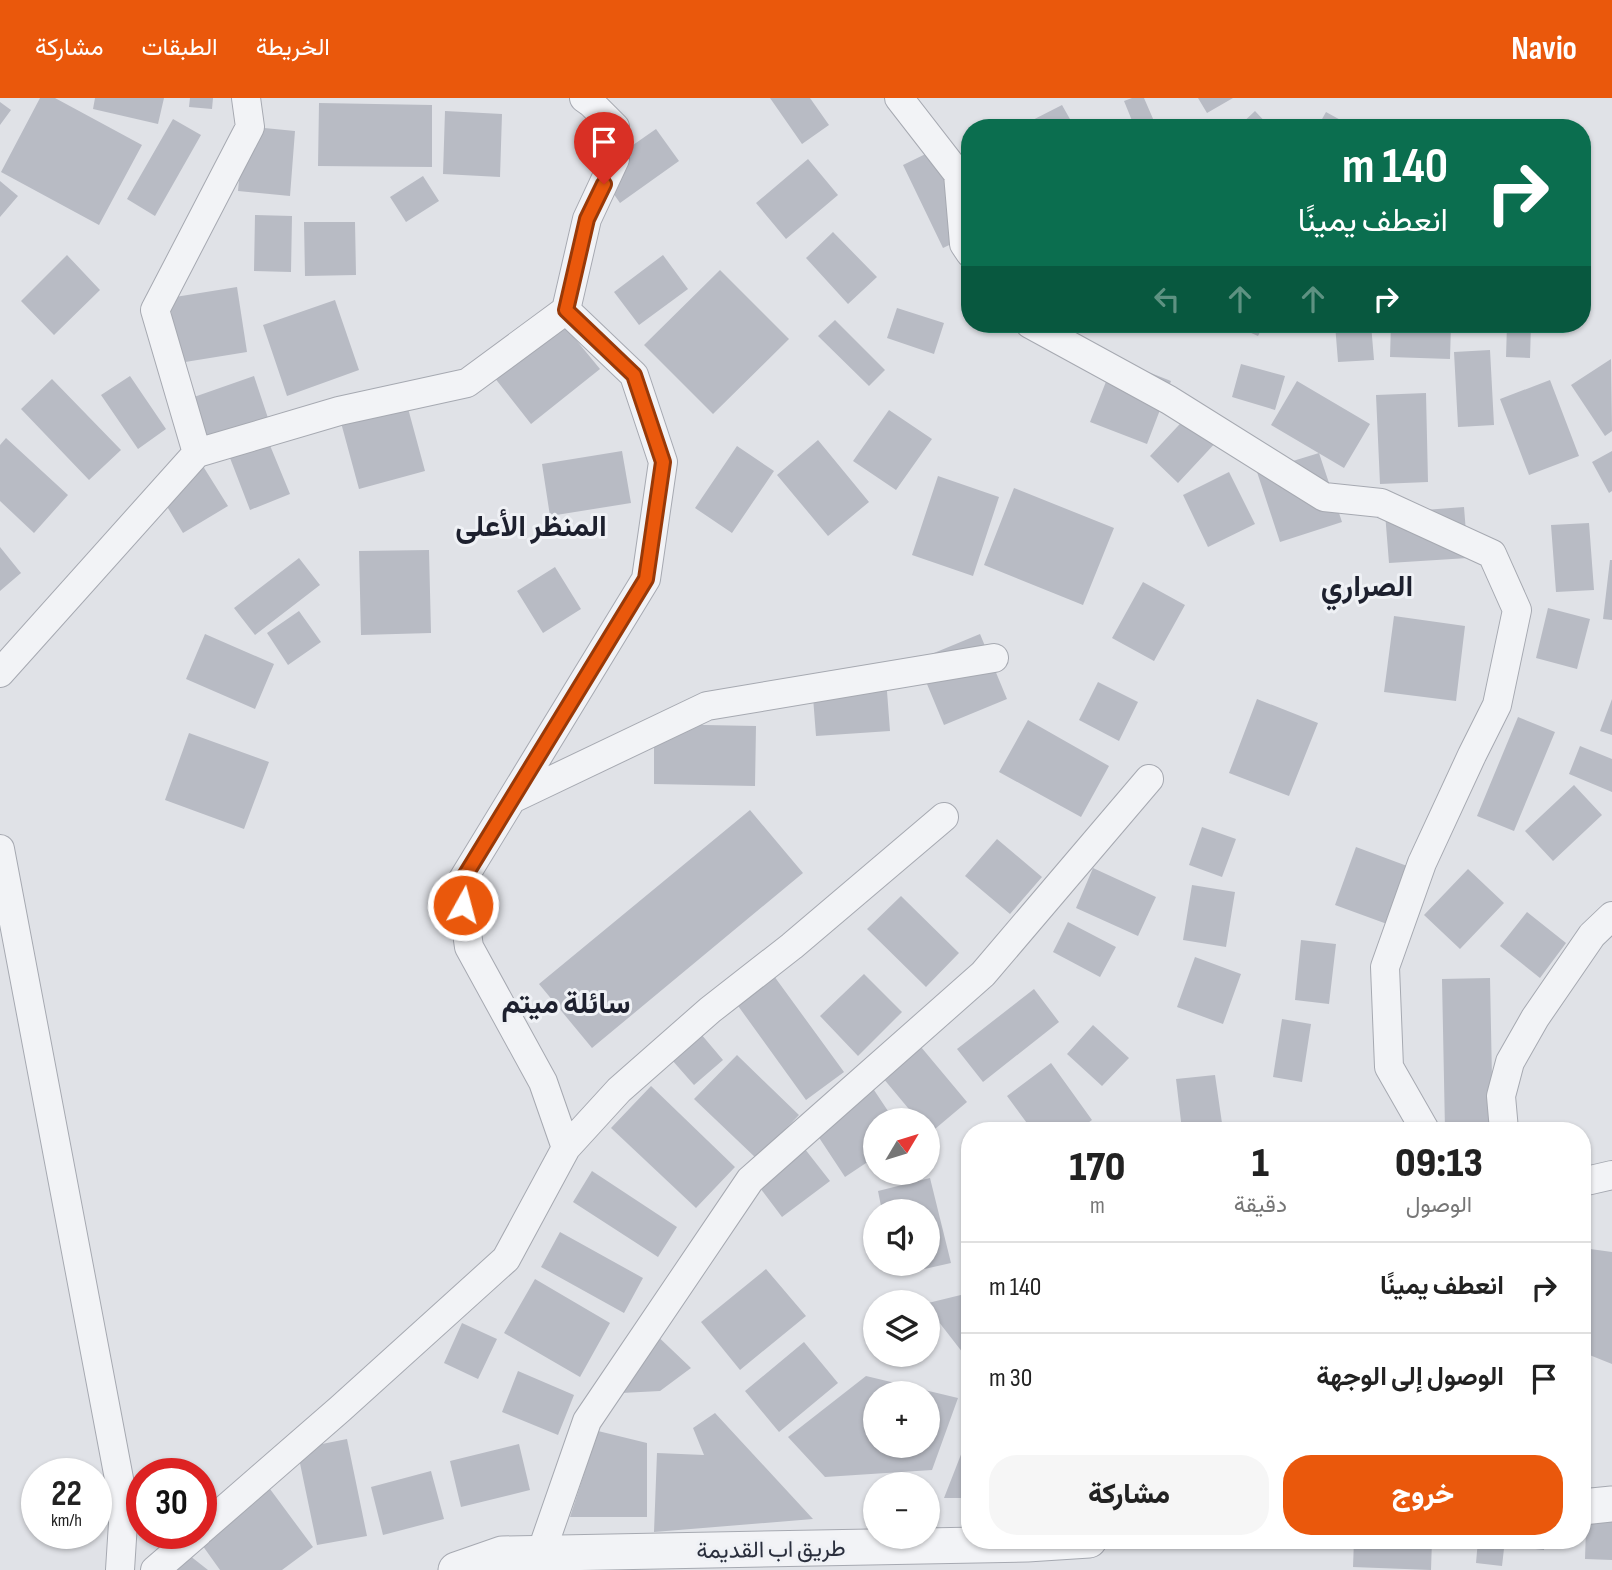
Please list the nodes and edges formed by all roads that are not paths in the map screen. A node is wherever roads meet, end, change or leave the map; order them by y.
1 (246, 98) edge
2 (584, 98) edge
3 (899, 98) edge
4 (961, 209) edge
5 (566, 310) junction
6 (1046, 333) edge
7 (197, 453) junction
8 (994, 658) dead end
9 (0, 673) edge
10 (1149, 779) dead end
11 (512, 799) junction
12 (944, 817) dead end
13 (0, 849) edge
14 (1612, 916) edge
15 (1420, 1122) edge
16 (1503, 1122) edge
17 (566, 1148) junction
18 (1612, 1175) edge
19 (1591, 1180) edge
20 (1612, 1504) edge
21 (1591, 1506) edge
22 (217, 1515) edge
23 (961, 1547) edge
24 (179, 1549) edge
25 (532, 1561) edge
26 (120, 1570) edge
27 (155, 1570) edge
28 (456, 1570) edge

1 - 7 street
2 - 5 street
3 - 4 street
5 - 7 street
5 - 11 street
6 - 15 street
7 - 9 street
8 - 11 street
10 - 25 street
11 - 17 street
12 - 17 street
13 - 26 street
14 - 16 street
17 - 22 street
18 - 19 street
20 - 21 street
23 - 25 street, طريق اب القديمة
24 - 27 street
25 - 28 street, طريق اب القديمة

